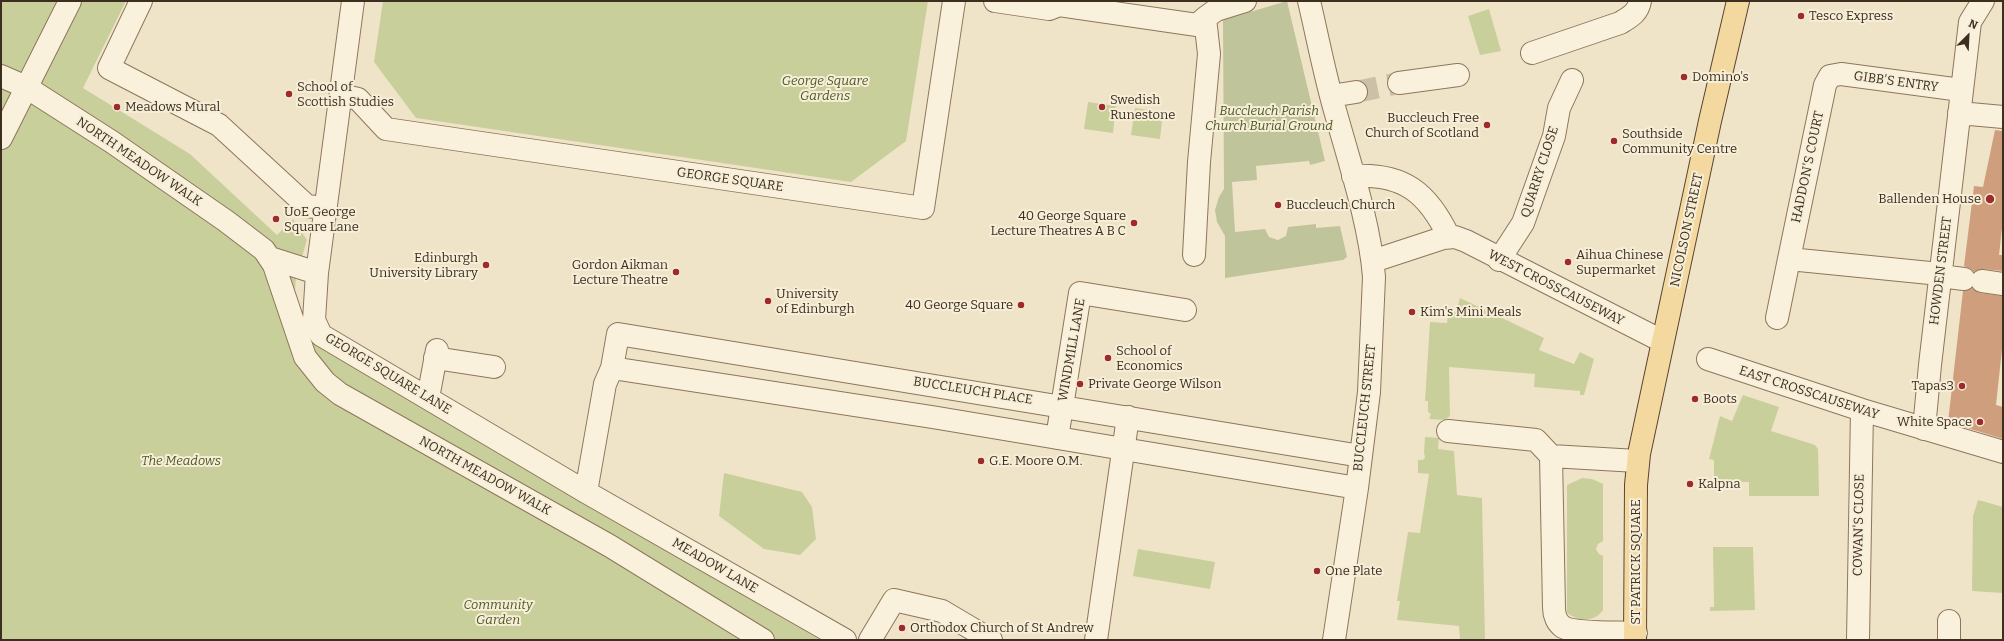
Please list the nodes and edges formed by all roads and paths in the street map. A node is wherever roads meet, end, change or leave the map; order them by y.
1 (70, 1) edge
2 (141, 1) edge
3 (353, 1) edge
4 (954, 1) edge
5 (995, 1) edge
6 (1245, 1) edge
7 (1309, 1) edge
8 (1640, 1) edge
9 (1738, 1) edge
10 (1983, 1) edge
11 (1211, 14) junction
12 (1532, 53) dead end
13 (1458, 75) dead end
14 (1, 76) edge
15 (1830, 76) joint
16 (1572, 80) dead end
17 (1399, 83) tunnel mouth
18 (26, 87) junction
19 (1961, 90) junction
20 (1356, 92) tunnel mouth
21 (341, 96) junction
22 (1331, 96) junction
23 (1959, 113) junction
24 (2003, 117) edge
25 (1, 138) edge
26 (1353, 176) junction
27 (324, 208) junction
28 (1450, 237) junction
29 (1194, 255) dead end
30 (270, 258) junction
31 (1789, 259) junction
32 (1499, 260) junction
33 (1373, 261) junction
34 (316, 273) junction
35 (1940, 275) junction
36 (1983, 281) edge
37 (1184, 310) dead end
38 (1777, 318) dead end
39 (1662, 341) junction
40 (1708, 359) dead end
41 (494, 367) dead end
42 (612, 368) junction
43 (428, 398) junction
44 (1062, 406) junction
45 (1862, 410) junction
46 (1128, 417) junction
47 (1924, 429) junction
48 (1448, 432) dead end
49 (1057, 438) junction
50 (1124, 449) junction
51 (2003, 452) edge
52 (1361, 456) junction
53 (1551, 456) junction
54 (1638, 457) junction
55 (1357, 488) junction
56 (586, 492) junction
57 (1636, 636) edge
58 (764, 640) edge
59 (845, 640) edge
60 (870, 640) edge
61 (991, 640) edge
62 (1096, 640) edge
63 (1334, 640) edge
64 (1858, 640) edge

1 - 18 street
2 - 27 street
3 - 21 street
4 - 21 street, GEORGE SQUARE
5 - 11 street
6 - 11 street
7 - 22 street, BUCCLEUCH STREET
8 - 12 street
9 - 39 main road, NICOLSON STREET
10 - 19 street, HOWDEN STREET
11 - 29 street
13 - 17 street
14 - 18 street, NORTH MEADOW WALK
15 - 19 street, GIBB'S ENTRY
15 - 31 street, HADDON'S COURT
16 - 32 street, QUARRY CLOSE
18 - 25 street
18 - 30 street, NORTH MEADOW WALK
19 - 23 street, HOWDEN STREET
20 - 22 street
21 - 27 street
22 - 26 street, BUCCLEUCH STREET
23 - 24 street
23 - 35 street, HOWDEN STREET
26 - 28 street
26 - 33 street, BUCCLEUCH STREET
27 - 34 street, GEORGE SQUARE LANE
28 - 32 street, WEST CROSSCAUSEWAY
28 - 33 street
30 - 34 street, NORTH MEADOW WALK
30 - 58 street, NORTH MEADOW WALK
31 - 35 street
31 - 38 street, HADDON'S COURT
32 - 39 street, WEST CROSSCAUSEWAY
33 - 52 street, BUCCLEUCH STREET
34 - 43 street, GEORGE SQUARE LANE
35 - 36 street
35 - 47 street, HOWDEN STREET
37 - 44 street, WINDMILL LANE
39 - 54 main road, NICOLSON STREET
40 - 45 street, EAST CROSSCAUSEWAY
41 - 43 street
42 - 44 street, BUCCLEUCH PLACE
42 - 49 street
42 - 56 street, BUCCLEUCH PLACE
43 - 56 street, GEORGE SQUARE LANE
44 - 46 street, BUCCLEUCH PLACE
44 - 49 street, WINDMILL LANE
45 - 47 street, EAST CROSSCAUSEWAY
45 - 64 street, COWAN'S CLOSE
46 - 50 street
46 - 52 street, BUCCLEUCH PLACE
47 - 51 street, EAST CROSSCAUSEWAY
48 - 53 street
49 - 50 street
50 - 55 street
50 - 62 street
52 - 55 street, BUCCLEUCH STREET
53 - 54 street
53 - 57 street, ST PATRICK SQUARE
54 - 57 main road, ST PATRICK SQUARE
55 - 63 street, BUCCLEUCH STREET
56 - 59 street, MEADOW LANE
60 - 61 street

